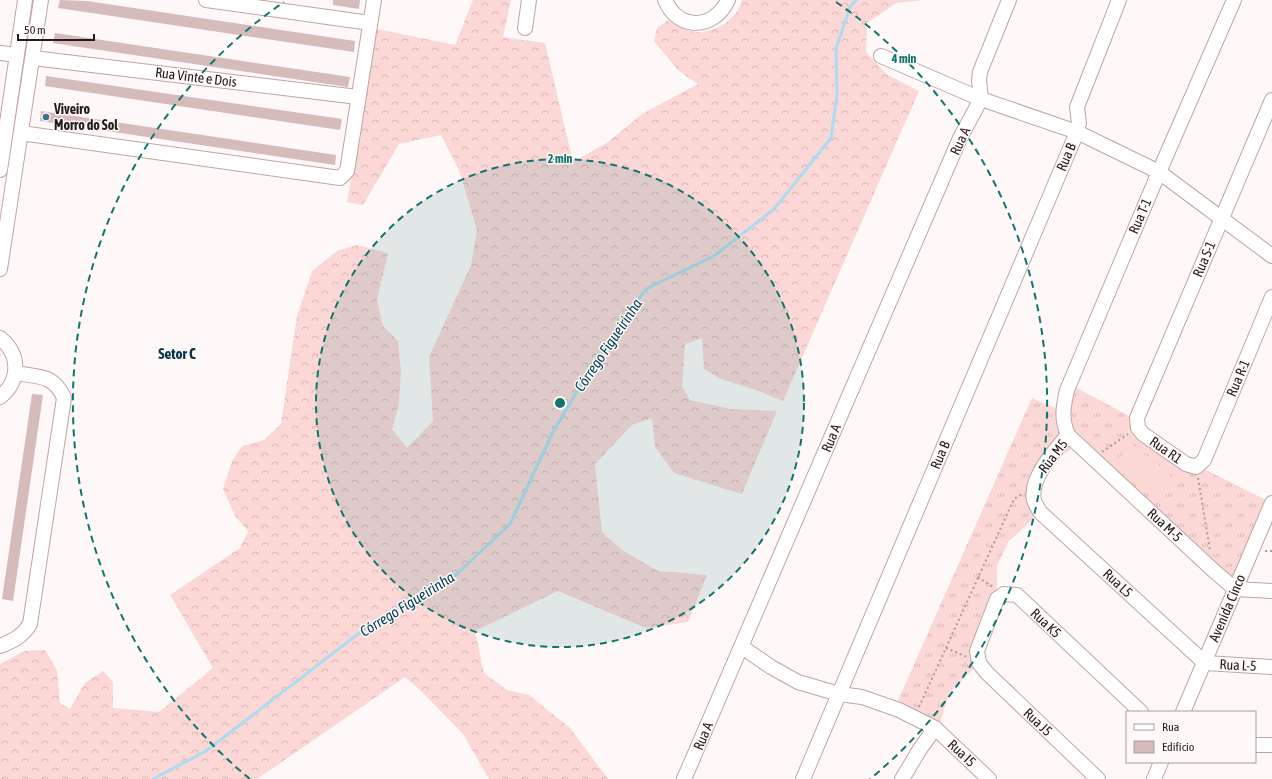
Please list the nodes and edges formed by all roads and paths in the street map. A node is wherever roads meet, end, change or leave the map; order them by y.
1 (26, 0) edge
2 (41, 0) edge
3 (206, 0) edge
4 (374, 0) edge
5 (529, 0) edge
6 (665, 0) edge
7 (728, 0) edge
8 (1009, 0) edge
9 (1119, 0) edge
10 (1234, 0) edge
11 (370, 23) junction
12 (525, 28) dead end
13 (0, 53) edge
14 (17, 55) junction
15 (881, 56) dead end
16 (33, 58) junction
17 (358, 97) junction
18 (980, 99) junction
19 (1272, 100) edge
20 (1077, 132) junction
21 (21, 133) junction
22 (0, 170) edge
23 (1159, 172) junction
24 (1221, 218) junction
25 (1272, 256) edge
26 (0, 269) edge
27 (1272, 297) edge
28 (0, 338) edge
29 (15, 373) junction
30 (0, 397) edge
31 (1137, 423) junction
32 (1068, 436) junction
33 (1093, 458) junction
34 (1200, 463) junction
35 (1034, 496) junction
36 (1272, 503) edge
37 (1214, 571) junction
38 (978, 577) junction
39 (1235, 588) junction
40 (1272, 591) edge
41 (1004, 594) junction
42 (0, 646) edge
43 (742, 647) junction
44 (946, 648) junction
45 (979, 663) junction
46 (1205, 663) junction
47 (1272, 666) edge
48 (839, 694) junction
49 (1140, 711) edge
50 (1183, 711) edge
51 (914, 718) junction
52 (935, 728) junction
53 (1256, 745) edge
54 (1272, 746) edge
55 (1161, 763) edge
56 (684, 779) edge
57 (803, 779) edge
58 (902, 779) edge
59 (990, 779) edge
60 (1098, 779) edge
61 (1154, 779) edge

1 - 14 street
2 - 16 street
3 - 11 street
4 - 11 street
5 - 12 street
6 - 7 street
8 - 18 street
9 - 20 street, Rua B
10 - 23 street, Rua T-1
11 - 17 street
13 - 14 street
14 - 22 street
15 - 18 street, Rua B
16 - 17 street, Rua Vinte e Dois
16 - 21 street
17 - 21 street
18 - 20 street, Rua B
18 - 43 street, Rua A
19 - 24 street, Rua S-1
20 - 23 street, Rua B
20 - 48 street, Rua B
21 - 26 street
23 - 24 street, Rua B
23 - 32 street, Rua T-1
24 - 25 street, Rua B
24 - 31 street, Rua S-1
27 - 34 street, Rua R-1
28 - 29 street
29 - 30 street
29 - 42 street
31 - 33 path
31 - 34 street, Rua R1
32 - 33 street, Rua M-5
32 - 35 street, Rua M5
33 - 37 street, Rua M-5
34 - 37 path
35 - 38 path
35 - 46 street, Rua L5
36 - 39 street, Avenida Cinco
37 - 39 street, Rua M-5
38 - 41 path
38 - 44 path
39 - 40 street
39 - 46 street, Avenida Cinco
41 - 45 street
41 - 49 street, Rua K5
43 - 48 street, Rua I5
43 - 56 street, Rua A
44 - 45 path
44 - 51 path
45 - 60 street, Rua J5
46 - 47 street, Rua L-5
46 - 50 street, Avenida Cinco
48 - 51 street, Rua I5
48 - 57 street, Rua B
51 - 52 street, Rua I5
52 - 58 street
52 - 59 street, Rua I5
53 - 54 street
55 - 61 street

